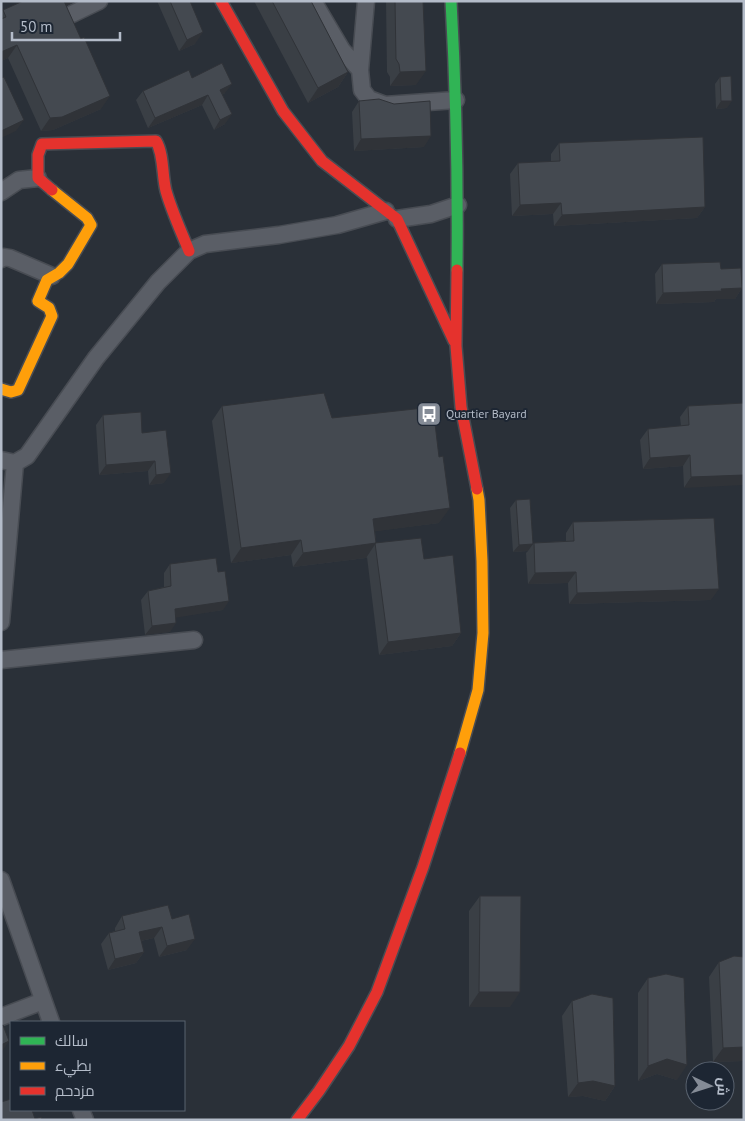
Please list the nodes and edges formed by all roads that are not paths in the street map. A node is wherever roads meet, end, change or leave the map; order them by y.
1 (99, 1) edge
2 (221, 1) edge
3 (313, 1) edge
4 (366, 1) edge
5 (452, 1) edge
6 (72, 14) edge
7 (360, 70) junction
8 (456, 100) junction
9 (38, 178) junction
10 (1, 192) edge
11 (458, 205) junction
12 (392, 215) junction
13 (189, 251) junction
14 (1, 259) edge
15 (52, 276) junction
16 (456, 346) junction
17 (1, 389) edge
18 (8, 461) edge
19 (1, 622) edge
20 (194, 640) dead end
21 (1, 660) edge
22 (1, 880) edge
23 (43, 1001) junction
24 (1, 1017) edge
25 (51, 1021) edge
26 (297, 1120) edge

1 - 6 street
2 - 12 main road
3 - 7 street
4 - 7 street
5 - 8 main road
7 - 8 street
8 - 11 main road
9 - 10 street
9 - 13 main road
9 - 15 main road
11 - 12 street
11 - 16 main road
12 - 13 street
12 - 16 main road
13 - 18 street
14 - 15 street
15 - 17 main road
16 - 26 main road
18 - 19 street
20 - 21 street
22 - 23 street
23 - 24 street
23 - 25 street

